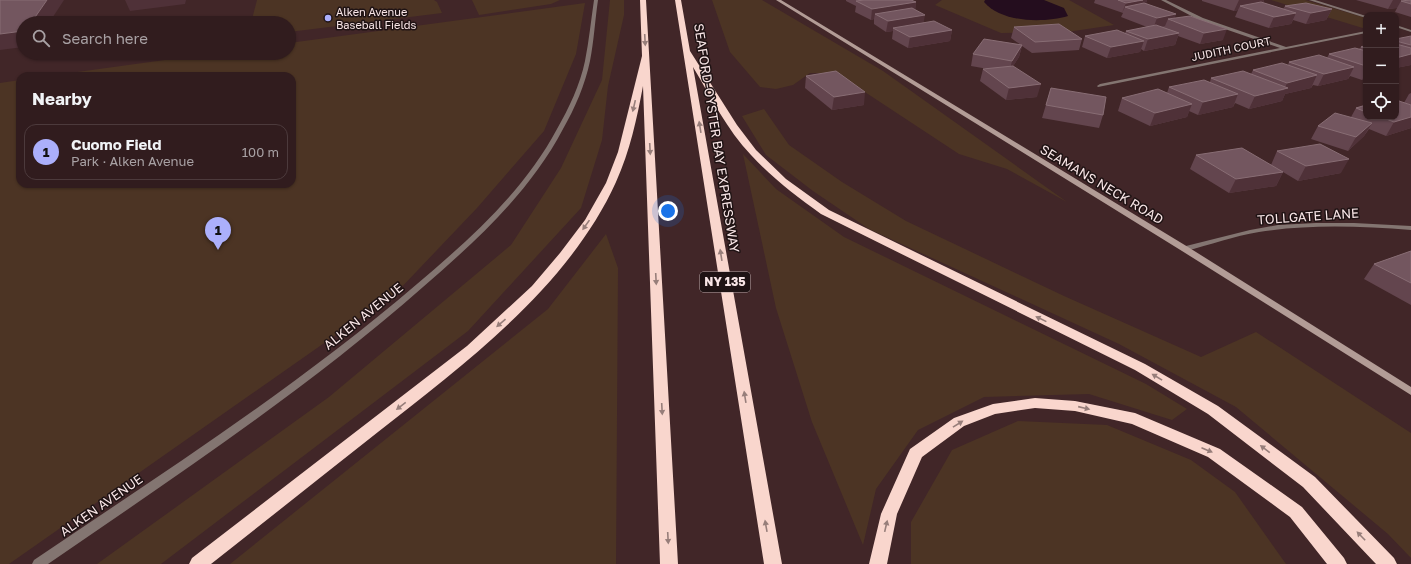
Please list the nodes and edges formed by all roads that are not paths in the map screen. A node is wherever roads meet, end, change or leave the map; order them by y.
1 (596, 0) edge
2 (643, 0) edge
3 (678, 0) edge
4 (778, 0) edge
5 (1163, 0) edge
6 (1311, 0) edge
7 (1363, 16) edge
8 (1399, 27) edge
9 (1411, 31) edge
10 (1363, 33) edge
11 (1286, 48) junction
12 (688, 53) junction
13 (646, 54) junction
14 (1100, 86) dead end
15 (1411, 228) edge
16 (1185, 249) junction
17 (1411, 392) edge
18 (38, 564) edge
19 (198, 564) edge
20 (669, 564) edge
21 (774, 564) edge
22 (878, 564) edge
23 (1338, 564) edge
24 (1388, 564) edge

1 - 18 street, ALKEN AVENUE
2 -> 13 highway
3 - 12 highway, SEAFORD-OYSTER BAY EXPRESSWAY / NY 135
4 - 16 main road, SEAMANS NECK ROAD
5 - 11 street
6 - 7 street
8 - 9 street
10 - 11 street, JUDITH COURT
11 - 14 street, JUDITH COURT
21 -> 12 highway, SEAFORD-OYSTER BAY EXPRESSWAY / NY 135
24 -> 12 highway
13 -> 19 highway
13 -> 20 highway
15 - 16 street, TOLLGATE LANE
16 - 17 main road, SEAMANS NECK ROAD
22 -> 23 highway

